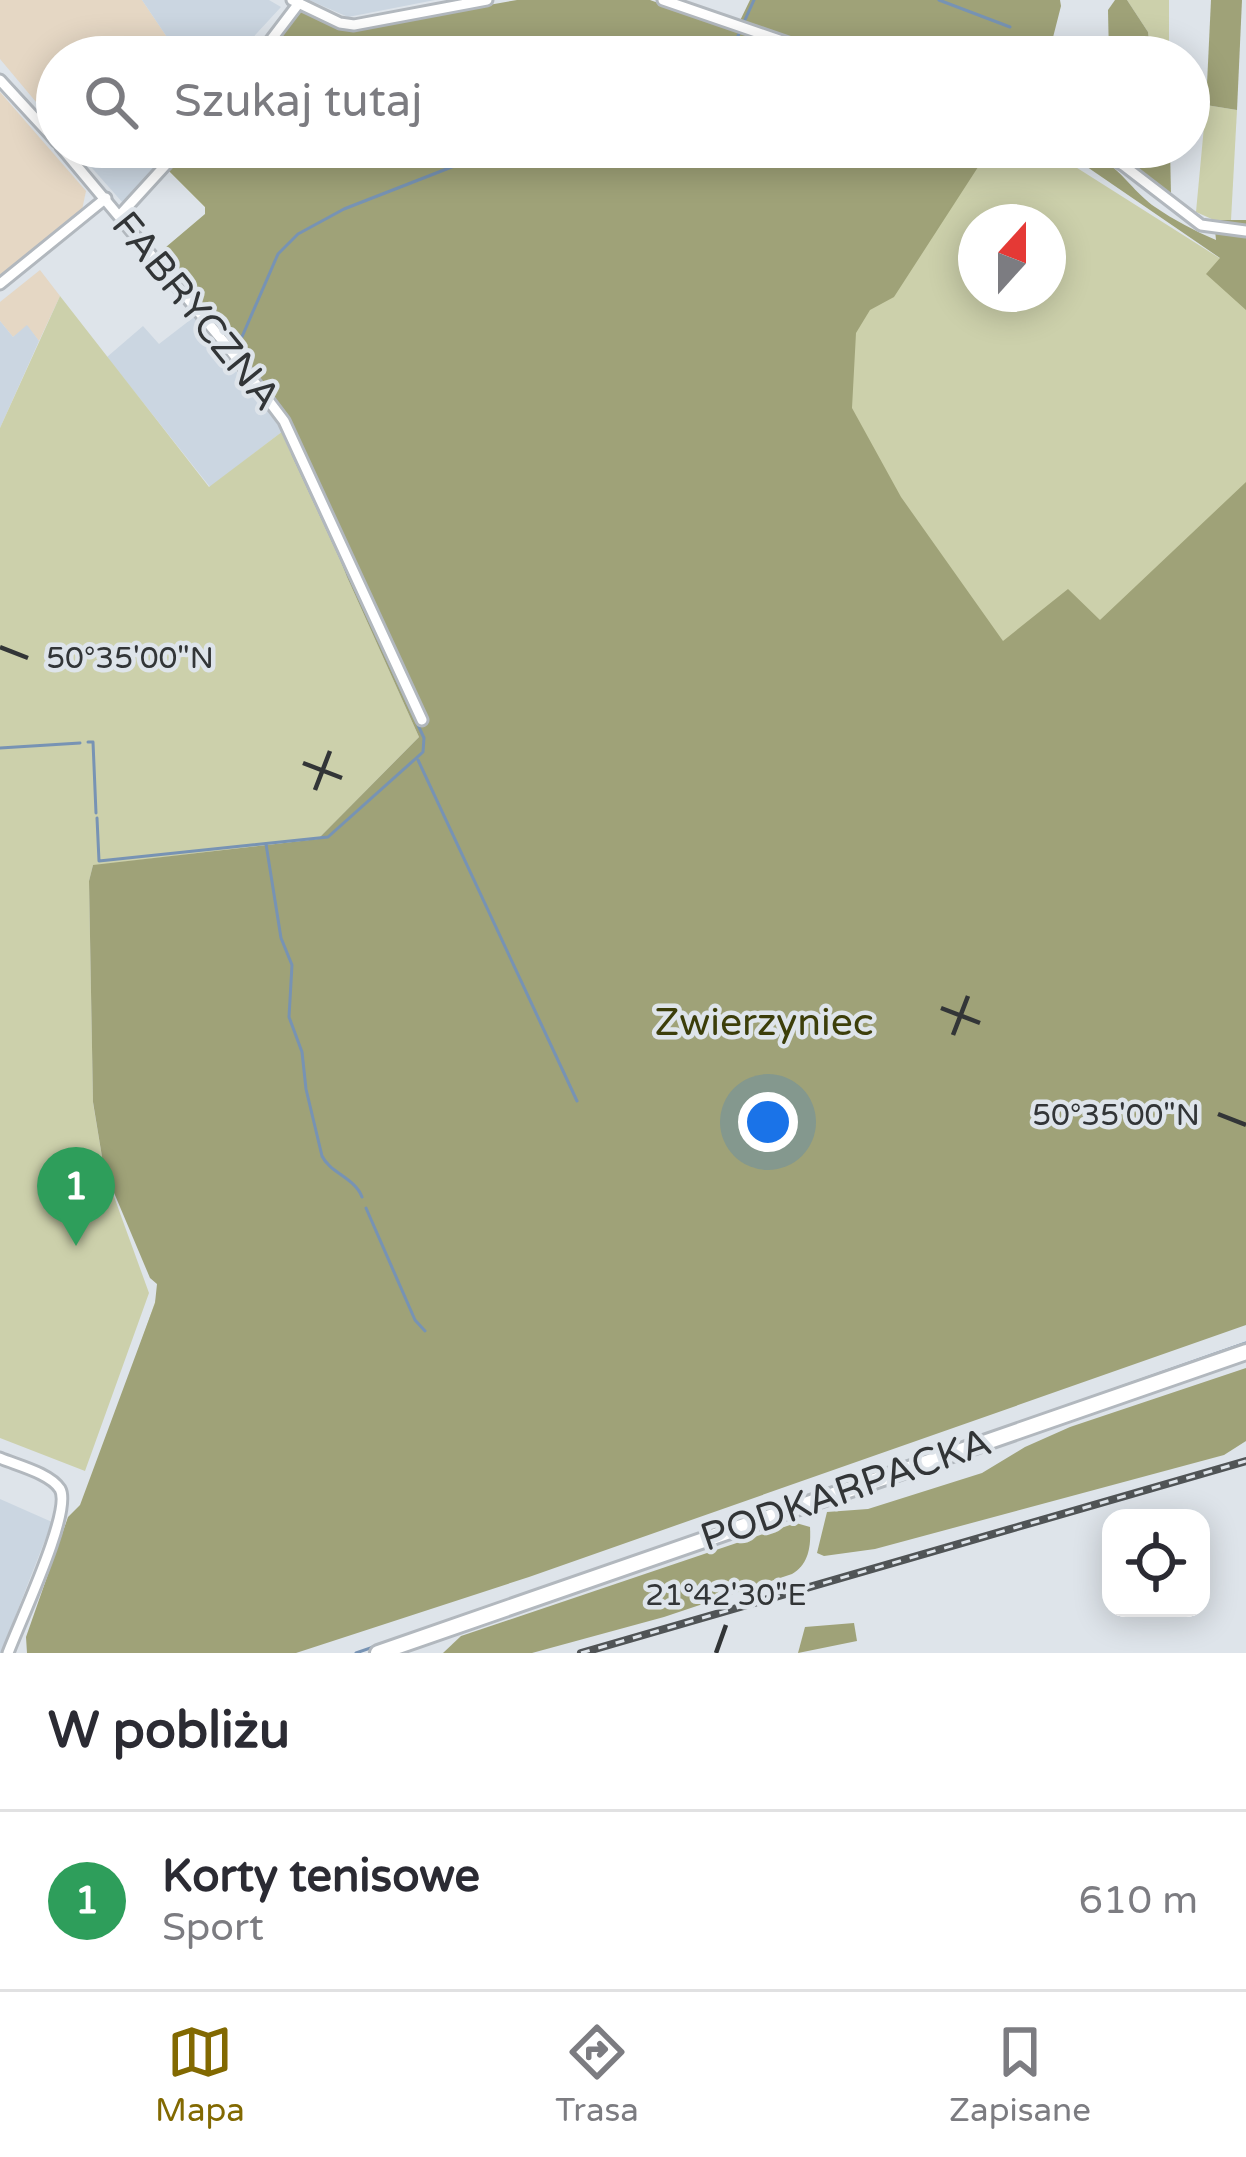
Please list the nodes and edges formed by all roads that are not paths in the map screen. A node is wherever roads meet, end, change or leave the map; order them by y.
1 (487, 0) edge
2 (663, 0) edge
3 (296, 2) edge
4 (273, 36) edge
5 (768, 36) edge
6 (0, 80) edge
7 (36, 120) edge
8 (79, 168) edge
9 (163, 168) edge
10 (1127, 168) edge
11 (106, 198) junction
12 (120, 214) junction
13 (1246, 231) edge
14 (0, 284) edge
15 (422, 719) dead end
16 (1246, 1352) edge
17 (0, 1459) edge
18 (8, 1653) edge
19 (378, 1653) edge

1 - 3 street
2 - 5 street
3 - 4 street
6 - 7 street, FABRYCZNA
8 - 11 street, FABRYCZNA
9 - 12 street
10 - 13 street
11 - 12 street, FABRYCZNA
11 - 14 street
12 - 15 street, FABRYCZNA
16 - 19 main road, PODKARPACKA
17 - 18 street

